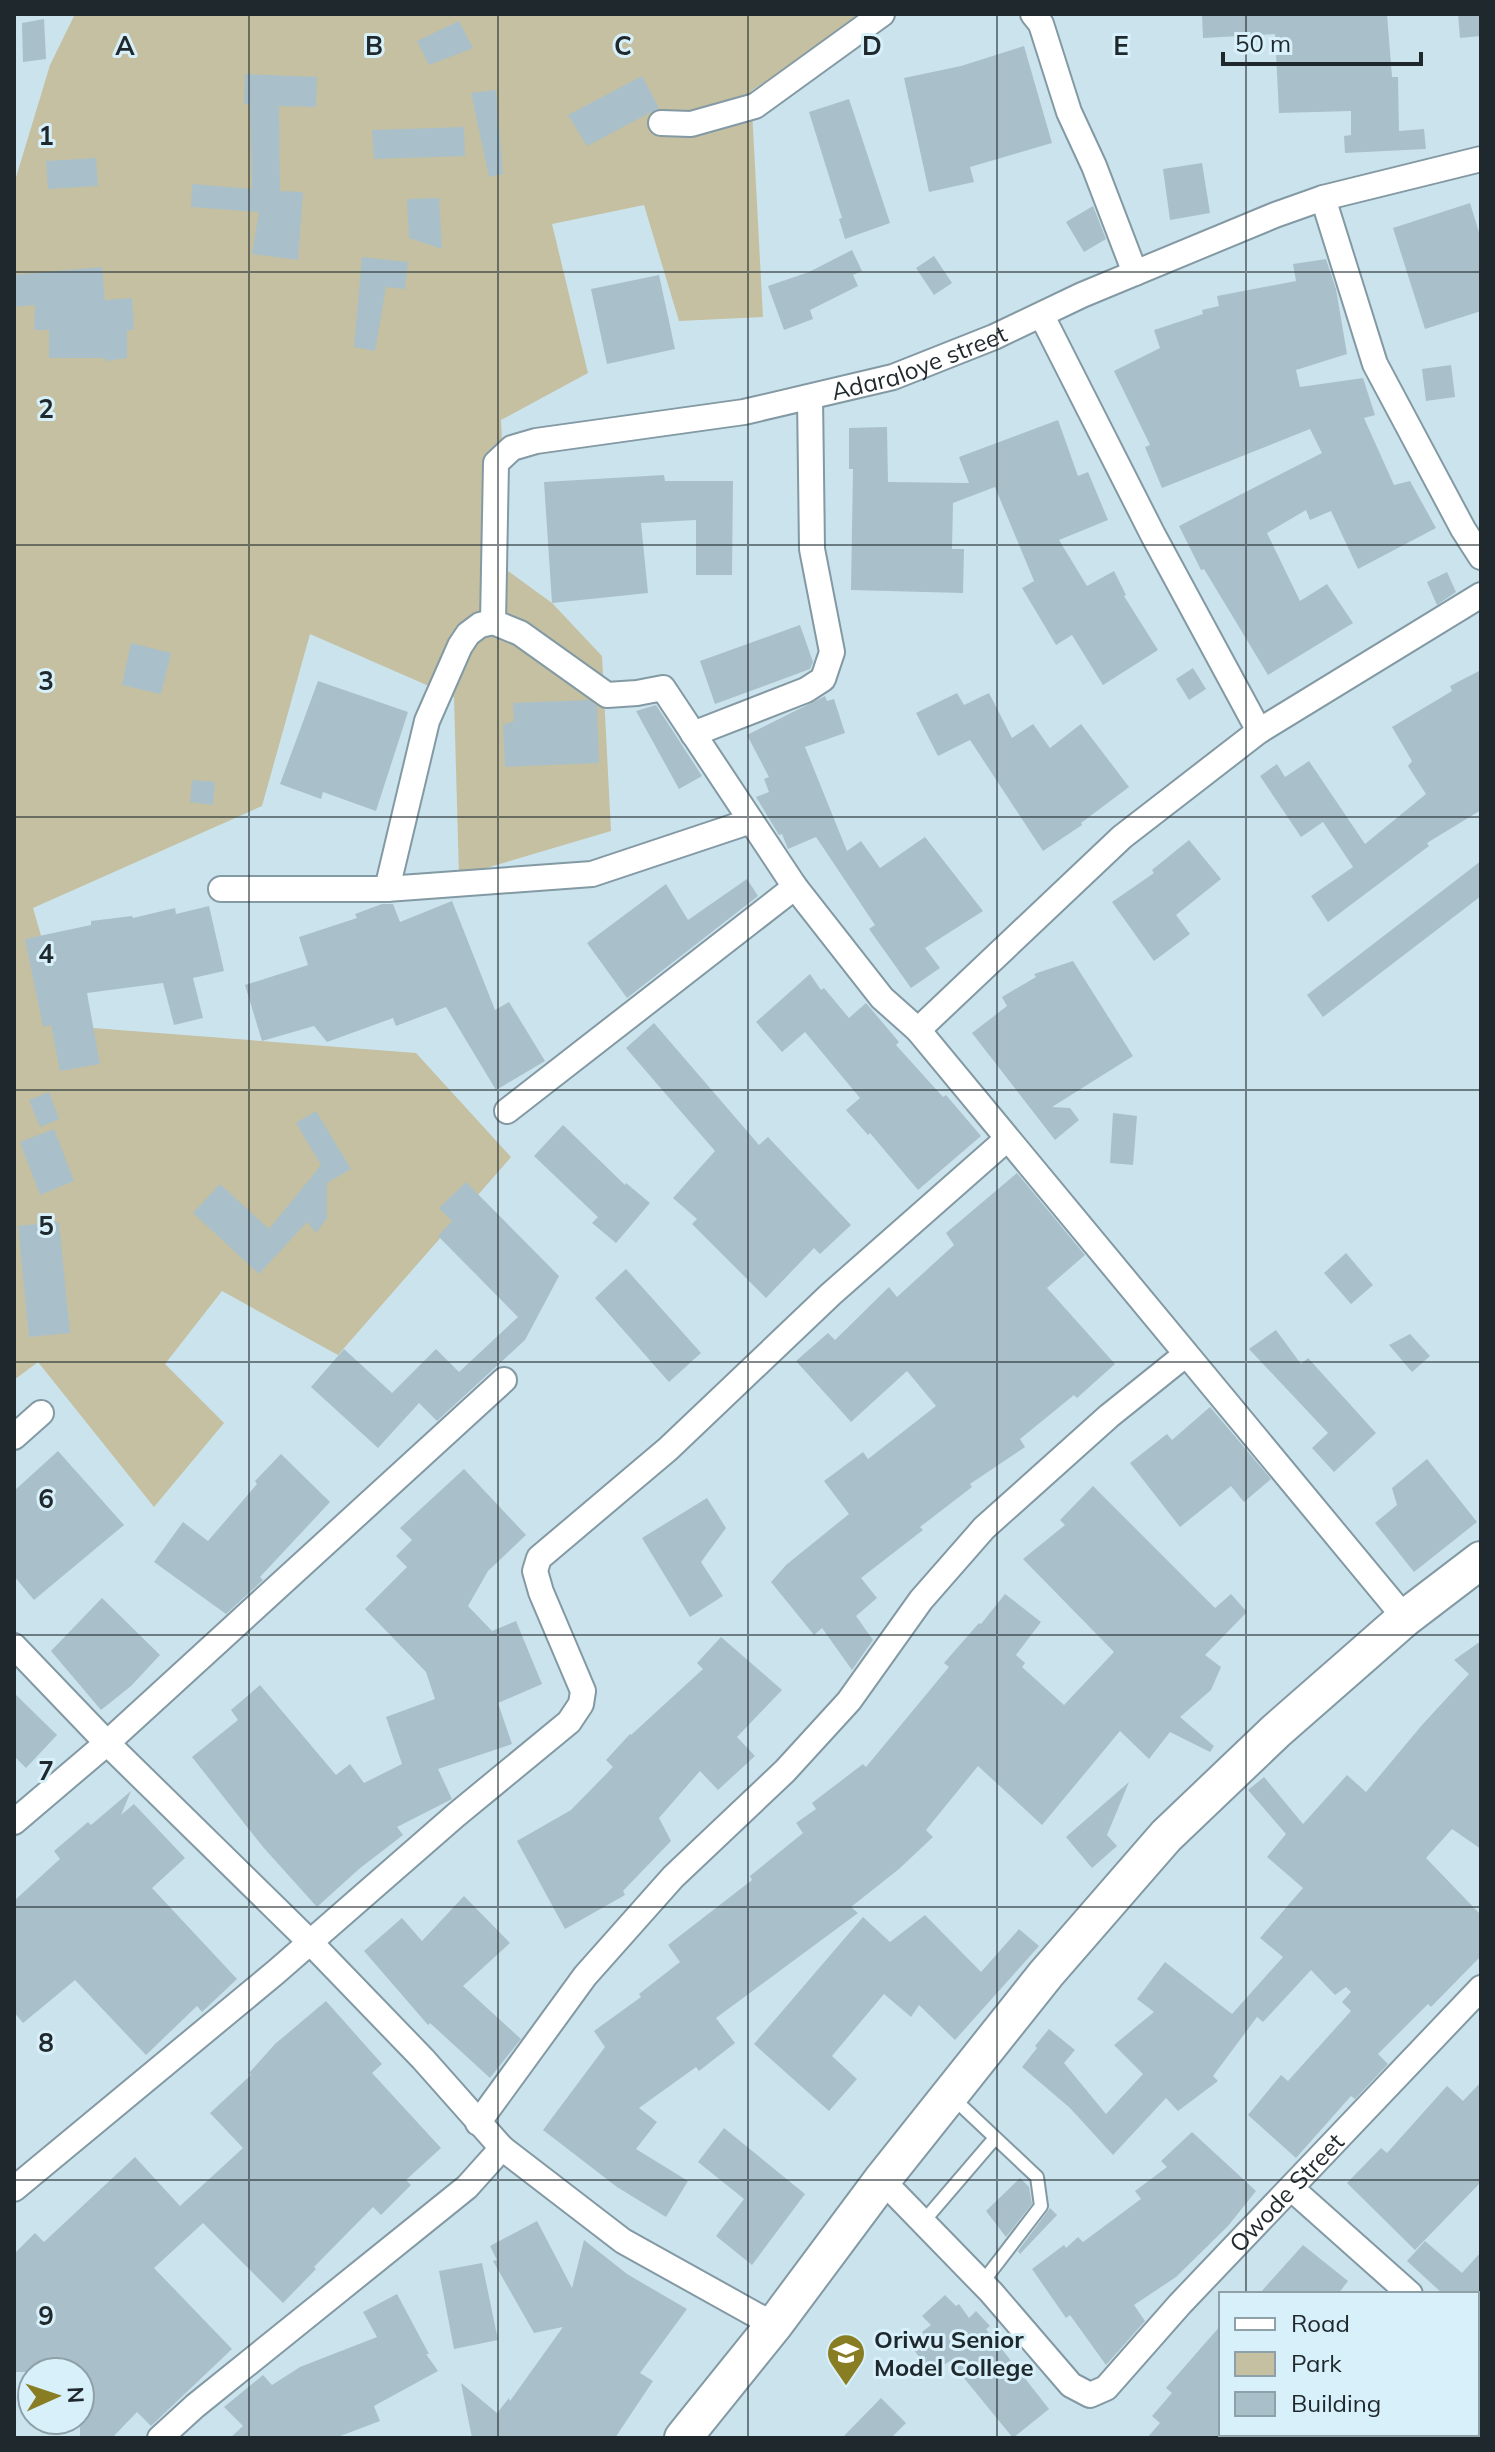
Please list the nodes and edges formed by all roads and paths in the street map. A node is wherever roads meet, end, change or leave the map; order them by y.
1 (882, 14) edge
2 (1033, 14) edge
3 (661, 123) dead end
4 (1481, 159) edge
5 (1323, 198) junction
6 (1135, 273) junction
7 (1042, 316) junction
8 (810, 397) junction
9 (1481, 557) edge
10 (1481, 595) edge
11 (493, 622) junction
12 (1259, 731) junction
13 (693, 734) junction
14 (751, 821) junction
15 (795, 887) junction
16 (221, 889) dead end
17 (387, 889) junction
18 (918, 1030) junction
19 (507, 1111) dead end
20 (1007, 1139) junction
21 (1185, 1355) junction
22 (504, 1380) dead end
23 (41, 1413) dead end
24 (14, 1437) edge
25 (1481, 1560) edge
26 (1405, 1618) junction
27 (14, 1646) edge
28 (107, 1743) junction
29 (14, 1822) edge
30 (310, 1942) junction
31 (1481, 1988) edge
32 (950, 2095) junction
33 (478, 2123) junction
34 (995, 2138) junction
35 (502, 2148) junction
36 (882, 2180) junction
37 (1291, 2188) junction
38 (14, 2189) edge
39 (923, 2222) junction
40 (982, 2283) junction
41 (1408, 2292) edge
42 (774, 2325) junction
43 (160, 2438) edge
44 (683, 2438) edge

1 - 3 street
2 - 6 street
4 - 5 street, Adaraloye street
5 - 6 street, Adaraloye street
5 - 9 street
6 - 7 street, Adaraloye street
7 - 8 street, Adaraloye street
7 - 12 street
8 - 11 street, Adaraloye street
8 - 13 street
10 - 12 street
11 - 13 street
11 - 17 street
12 - 18 street
13 - 14 street
14 - 15 street
14 - 17 street
15 - 18 street
15 - 19 street
16 - 17 street
18 - 20 street
20 - 21 street
20 - 30 street
21 - 26 street
21 - 33 street
22 - 28 street
23 - 24 street
25 - 26 main road
26 - 32 main road
27 - 28 street
28 - 29 street
28 - 30 street
30 - 33 street
30 - 38 street
31 - 37 street, Owode Street
32 - 34 lane
32 - 36 main road
33 - 35 street
34 - 39 lane
34 - 40 lane
35 - 42 street
35 - 43 street
36 - 39 street
36 - 42 main road
37 - 40 street, Owode Street
37 - 41 street
39 - 40 street
42 - 44 main road

